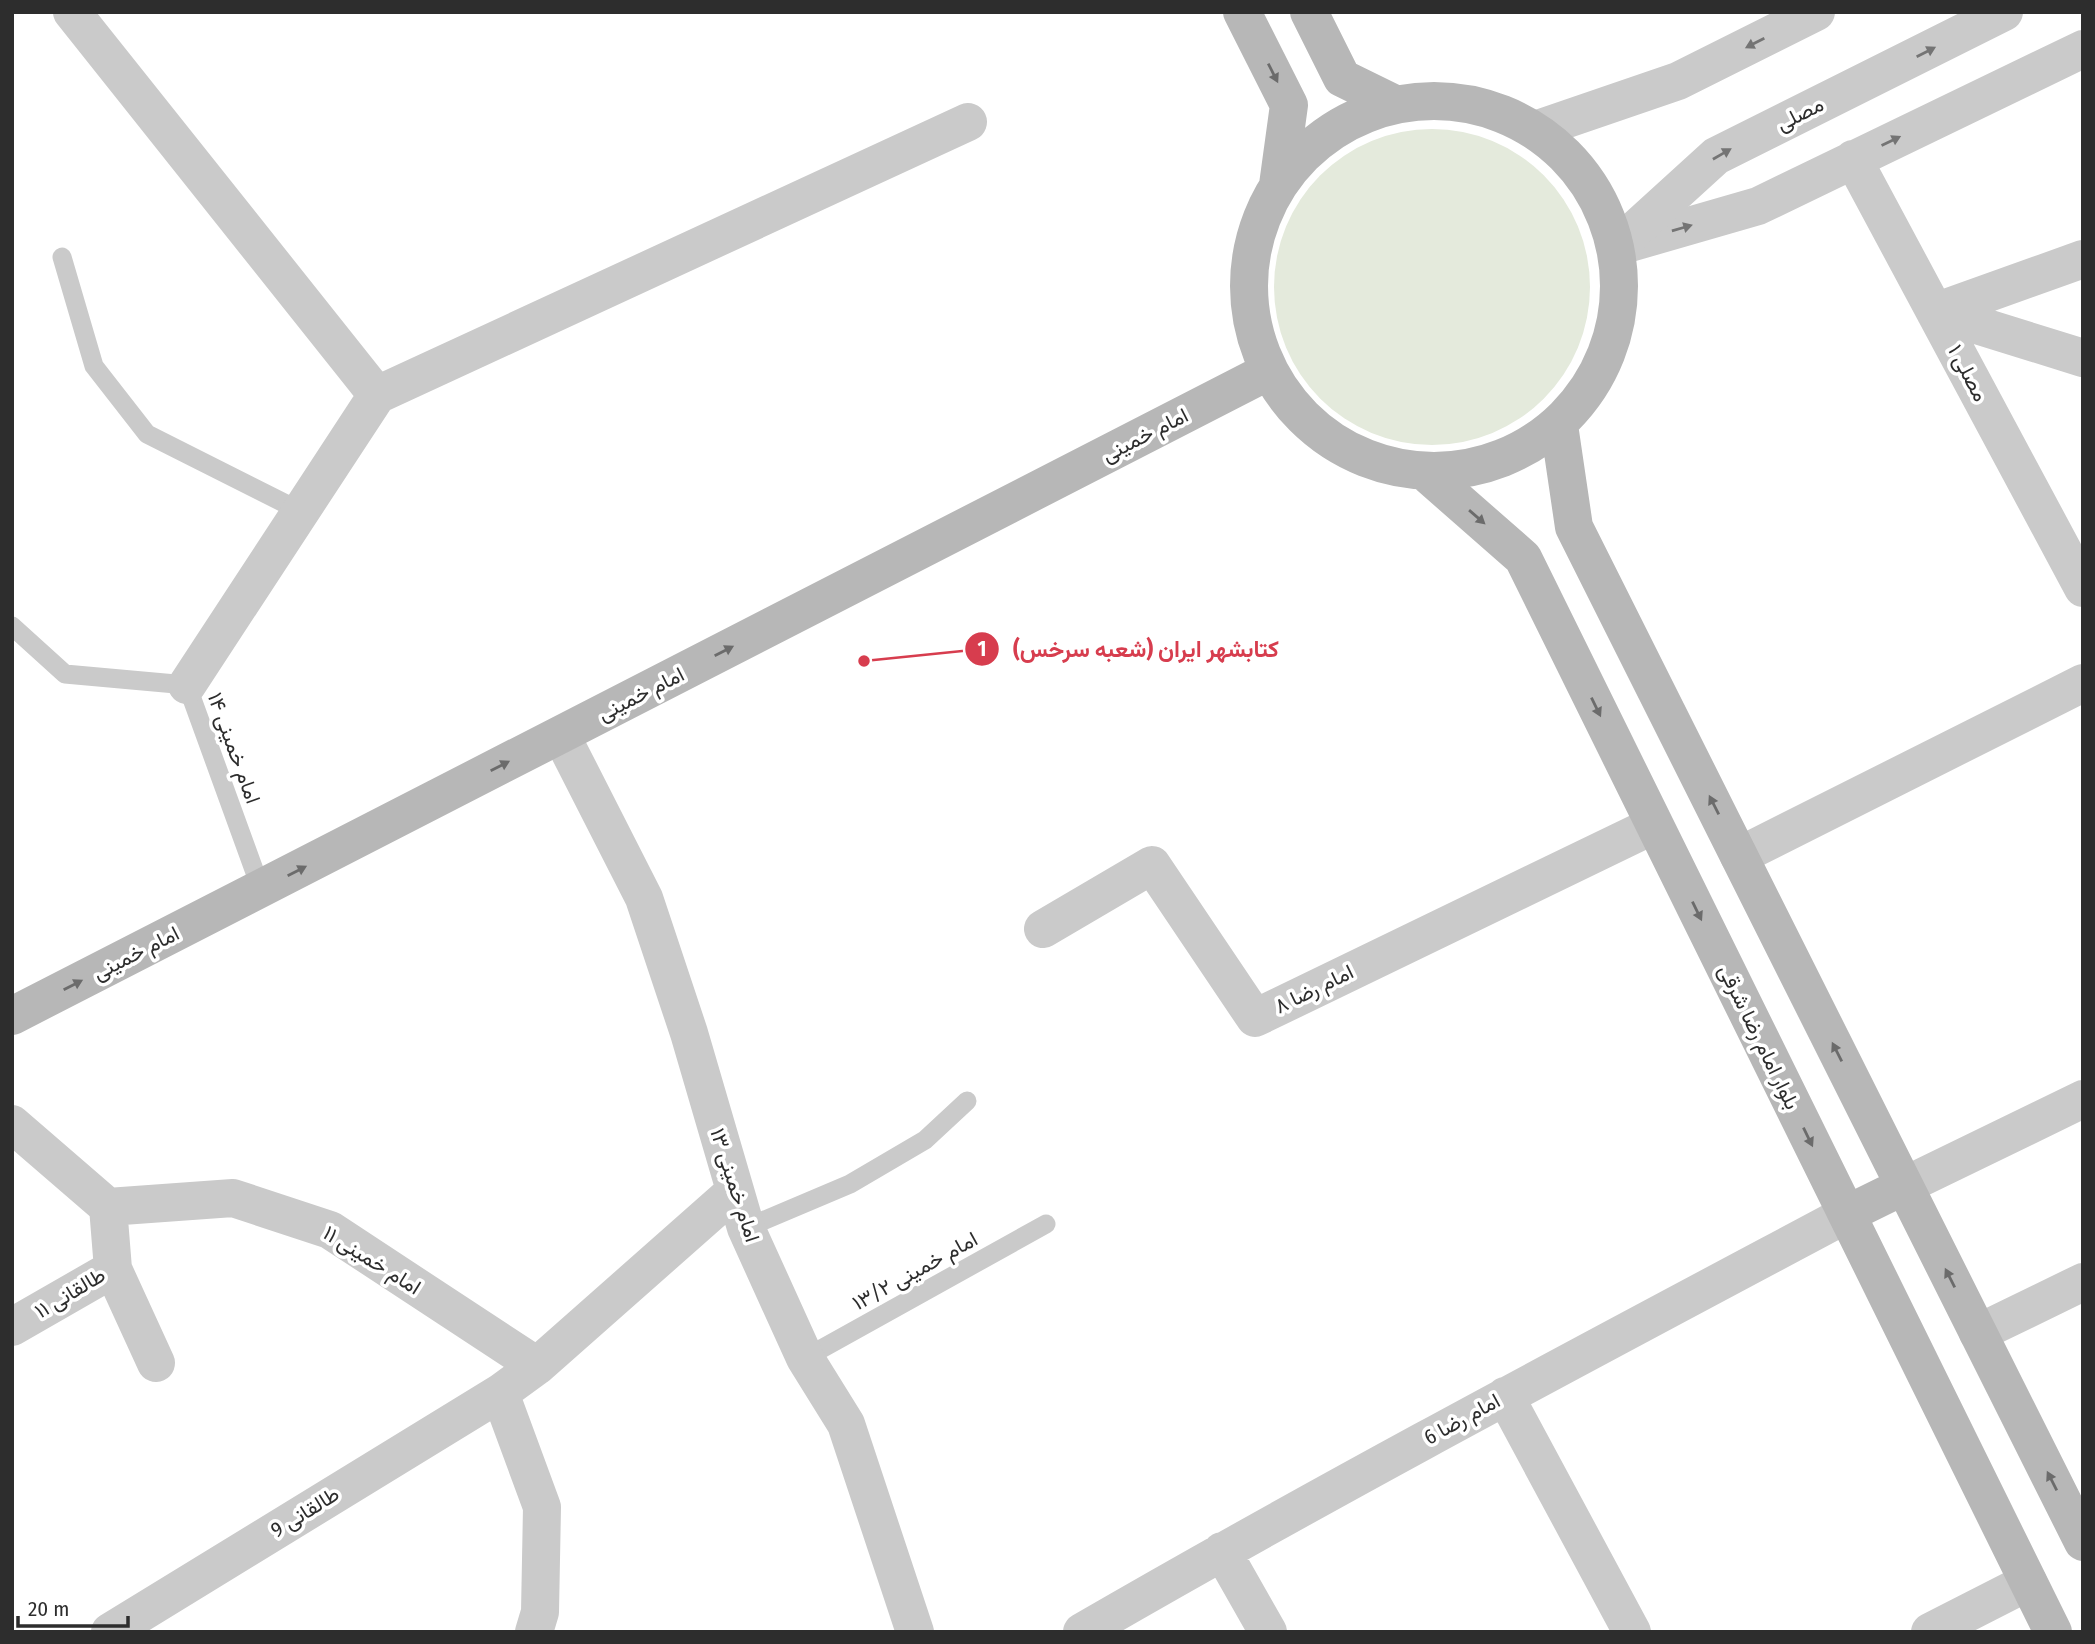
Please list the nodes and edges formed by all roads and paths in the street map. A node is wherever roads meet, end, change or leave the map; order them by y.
1 (72, 12) edge
2 (1242, 12) edge
3 (1309, 12) edge
4 (1816, 12) edge
5 (2004, 12) edge
6 (2083, 49) edge
7 (1395, 104) junction
8 (968, 122) dead end
9 (1535, 130) junction
10 (1853, 159) junction
11 (1278, 185) junction
12 (1616, 247) junction
13 (62, 257) dead end
14 (2083, 259) edge
15 (1935, 312) junction
16 (2083, 358) edge
17 (1269, 371) junction
18 (377, 395) junction
19 (1559, 425) junction
20 (1426, 472) junction
21 (300, 511) junction
22 (2083, 588) edge
23 (12, 626) edge
24 (2083, 683) edge
25 (187, 685) junction
26 (561, 735) junction
27 (1654, 825) junction
28 (1739, 856) junction
29 (261, 889) junction
30 (1043, 929) dead end
31 (12, 1016) edge
32 (2083, 1099) edge
33 (967, 1101) dead end
34 (12, 1124) edge
35 (1904, 1186) junction
36 (735, 1191) junction
37 (108, 1208) junction
38 (1847, 1214) junction
39 (1046, 1224) dead end
40 (746, 1228) junction
41 (113, 1269) junction
42 (2083, 1282) edge
43 (12, 1327) edge
44 (1978, 1333) junction
45 (805, 1359) junction
46 (156, 1363) dead end
47 (537, 1366) junction
48 (500, 1393) junction
49 (1505, 1396) junction
50 (2083, 1542) edge
51 (1222, 1551) junction
52 (2028, 1582) junction
53 (110, 1632) edge
54 (534, 1632) edge
55 (915, 1632) edge
56 (1082, 1632) edge
57 (1268, 1632) edge
58 (1632, 1632) edge
59 (1930, 1632) edge
60 (2053, 1632) edge

1 - 18 street
2 -> 11 main road
3 - 7 main road
4 -> 9 street
12 -> 5 street, مصلی
10 -> 6 street
7 - 9 main road
7 - 11 main road
8 - 18 street
9 - 12 main road
12 -> 10 street
10 - 15 street, مصلی ۱
11 - 17 main road
12 - 19 main road
13 - 21 lane
14 - 15 street
15 - 16 street
15 - 22 street, مصلی ۱
17 - 20 main road
26 -> 17 main road, امام خمینی
18 - 21 street
19 - 20 main road
28 -> 19 main road
20 -> 27 main road, بلوار امام رضا شرقی
21 - 25 street
23 - 25 lane, امام خمینی ۱۴
24 - 28 street
25 - 29 lane, امام خمینی ۱۴
29 -> 26 main road, امام خمینی
26 - 36 street, امام خمینی ۱۳
27 - 30 street, امام رضا ۸
27 -> 38 main road, بلوار امام رضا شرقی
35 -> 28 main road
31 -> 29 main road, امام خمینی
32 - 35 street
33 - 40 lane
34 - 37 street
35 - 38 main road
44 -> 35 main road
36 - 40 street, امام خمینی ۱۳
36 - 47 street, طالقانی 9
37 - 41 street, طالقانی ۱۱
37 - 47 street, امام خمینی ۱۱
38 - 49 street, امام رضا 6
38 - 52 main road, بلوار امام رضا شرقی
39 - 45 lane, امام خمینی ۱۳/۲
40 - 45 street, امام خمینی ۱۳
41 - 43 street, طالقانی ۱۱
41 - 46 street
42 - 44 street
50 -> 44 main road
45 - 55 street, امام خمینی ۱۳
47 - 48 street, طالقانی 9
48 - 53 street, طالقانی 9
48 - 54 street
49 - 51 street, امام رضا 6
49 - 58 street
51 - 56 street, امام رضا 6
51 - 57 street
52 - 59 street
52 - 60 main road, بلوار امام رضا شرقی

